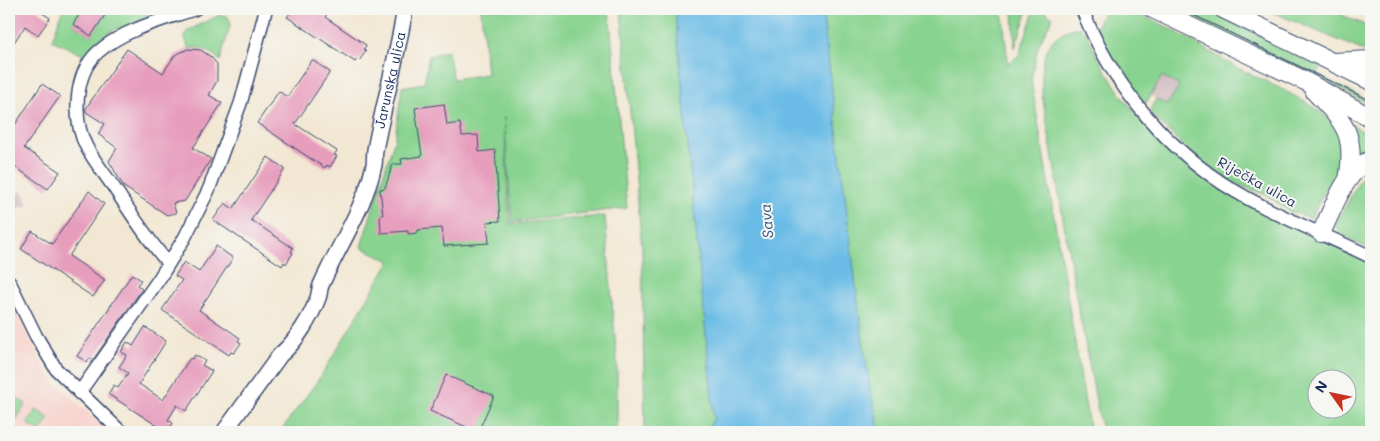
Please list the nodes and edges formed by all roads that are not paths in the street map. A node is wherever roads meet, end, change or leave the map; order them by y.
1 (195, 9) edge
2 (266, 9) edge
3 (405, 9) edge
4 (1082, 9) edge
5 (1153, 9) edge
6 (1223, 9) edge
7 (1371, 60) edge
8 (1331, 62) junction
9 (1305, 81) junction
10 (1371, 81) edge
11 (1371, 118) edge
12 (1371, 160) edge
13 (1348, 180) junction
14 (1321, 233) junction
15 (1371, 257) edge
16 (168, 263) junction
17 (9, 281) edge
18 (79, 393) junction
19 (121, 432) edge
20 (224, 432) edge

1 - 16 street
2 - 16 street
3 - 20 street, Jarunska ulica
4 - 14 street, Riječka ulica
5 - 9 main road
6 - 8 main road
7 - 8 main road
8 - 10 main road
9 - 11 main road
9 - 13 main road
12 - 13 main road
13 - 14 main road
14 - 15 street, Riječka ulica
16 - 18 street
17 - 18 street
18 - 19 street

